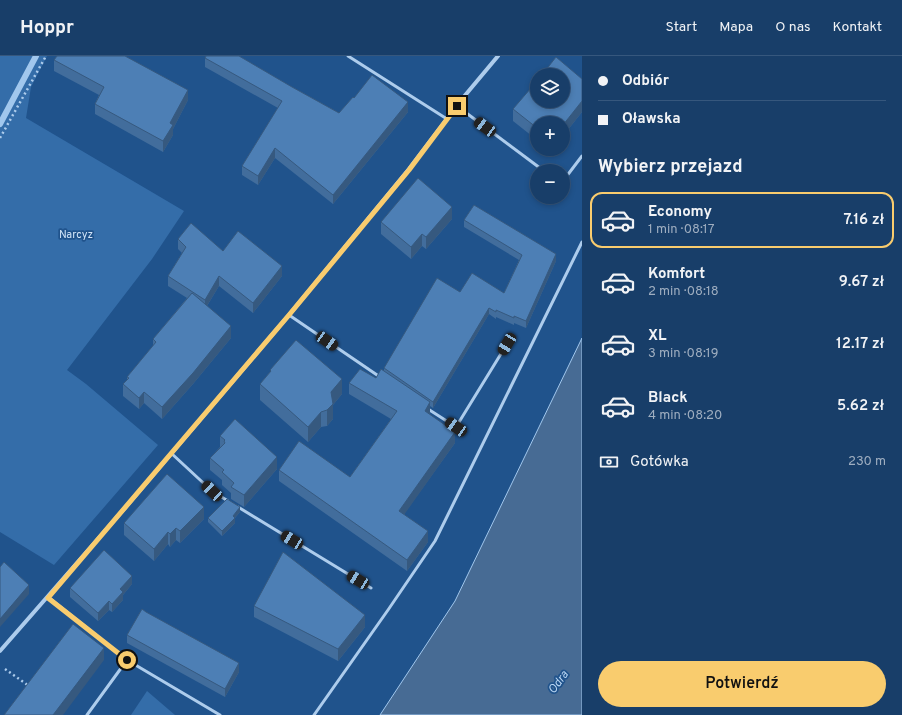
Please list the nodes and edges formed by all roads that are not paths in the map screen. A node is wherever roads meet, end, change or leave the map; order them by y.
1 (348, 56) edge
2 (498, 56) edge
3 (457, 106) junction
4 (447, 119) junction
5 (582, 156) edge
6 (535, 164) edge
7 (570, 172) edge
8 (582, 242) edge
9 (289, 315) junction
10 (507, 344) dead end
11 (385, 380) edge
12 (424, 405) edge
13 (171, 453) junction
14 (371, 588) dead end
15 (48, 598) junction
16 (0, 651) edge
17 (127, 660) junction
18 (87, 715) edge
19 (220, 715) edge
20 (314, 715) edge

1 - 4 lane
2 - 3 street
3 - 4 street
3 - 6 lane
4 - 9 street
5 - 7 lane
8 - 20 lane
9 - 11 lane
9 - 13 street
10 - 12 lane
13 - 14 lane
13 - 15 street
15 - 16 street
15 - 17 lane
17 - 18 lane
17 - 19 lane

